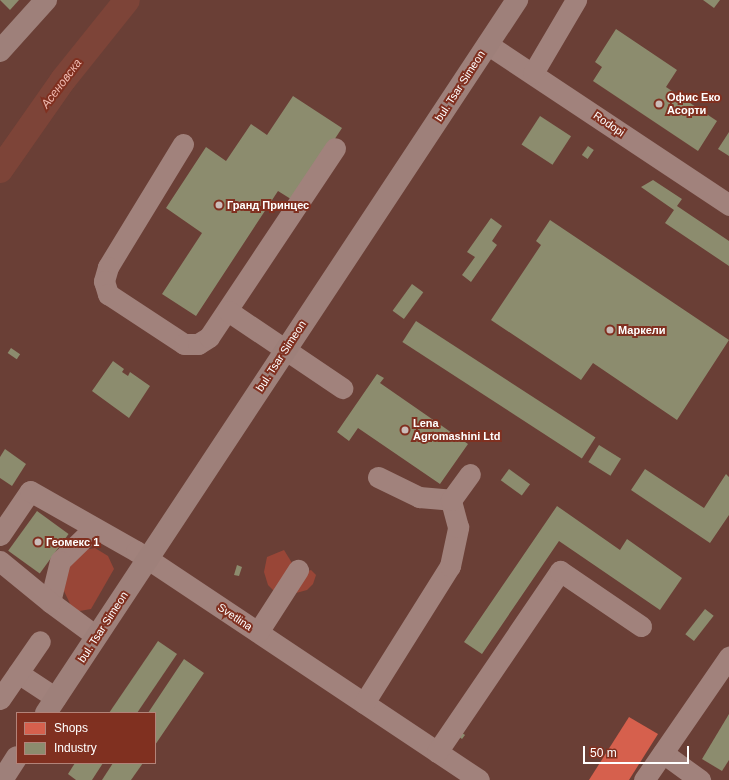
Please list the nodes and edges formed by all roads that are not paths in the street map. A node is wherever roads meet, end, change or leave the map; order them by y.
1 (46, 0) edge
2 (517, 0) edge
3 (576, 0) edge
4 (487, 44) junction
5 (0, 51) edge
6 (533, 73) junction
7 (183, 144) dead end
8 (335, 148) dead end
9 (729, 204) edge
10 (228, 311) junction
11 (285, 351) junction
12 (342, 388) dead end
13 (470, 474) dead end
14 (378, 477) dead end
15 (451, 500) junction
16 (94, 528) junction
17 (0, 535) edge
18 (148, 559) junction
19 (0, 561) edge
20 (298, 570) dead end
21 (50, 602) junction
22 (641, 626) dead end
23 (258, 632) junction
24 (96, 636) junction
25 (40, 641) dead end
26 (729, 658) edge
27 (18, 673) junction
28 (0, 699) edge
29 (364, 703) junction
30 (51, 706) edge
31 (437, 752) junction
32 (663, 753) junction
33 (16, 759) edge
34 (2, 780) edge
35 (479, 780) edge
36 (644, 780) edge
37 (700, 780) edge

1 - 5 main road
2 - 4 main road, bul. Tsar Simeon
3 - 6 street
4 - 6 street, Rodopi
4 - 11 main road, bul. Tsar Simeon
6 - 9 street, Rodopi
7 - 10 street
8 - 10 street
10 - 11 street
11 - 12 street
11 - 18 main road, bul. Tsar Simeon
13 - 15 street
14 - 15 street
15 - 29 street
16 - 17 street, Svetlina
16 - 18 street, Svetlina
16 - 21 street
18 - 23 street, Svetlina
18 - 24 main road, bul. Tsar Simeon
19 - 21 street
20 - 23 street
21 - 24 street
22 - 31 street
23 - 29 street, Svetlina
24 - 30 main road, bul. Tsar Simeon
25 - 27 street
26 - 32 street
27 - 28 street
27 - 30 street
29 - 31 street, Svetlina
31 - 35 street, Svetlina
32 - 36 street
32 - 37 street
33 - 34 main road

